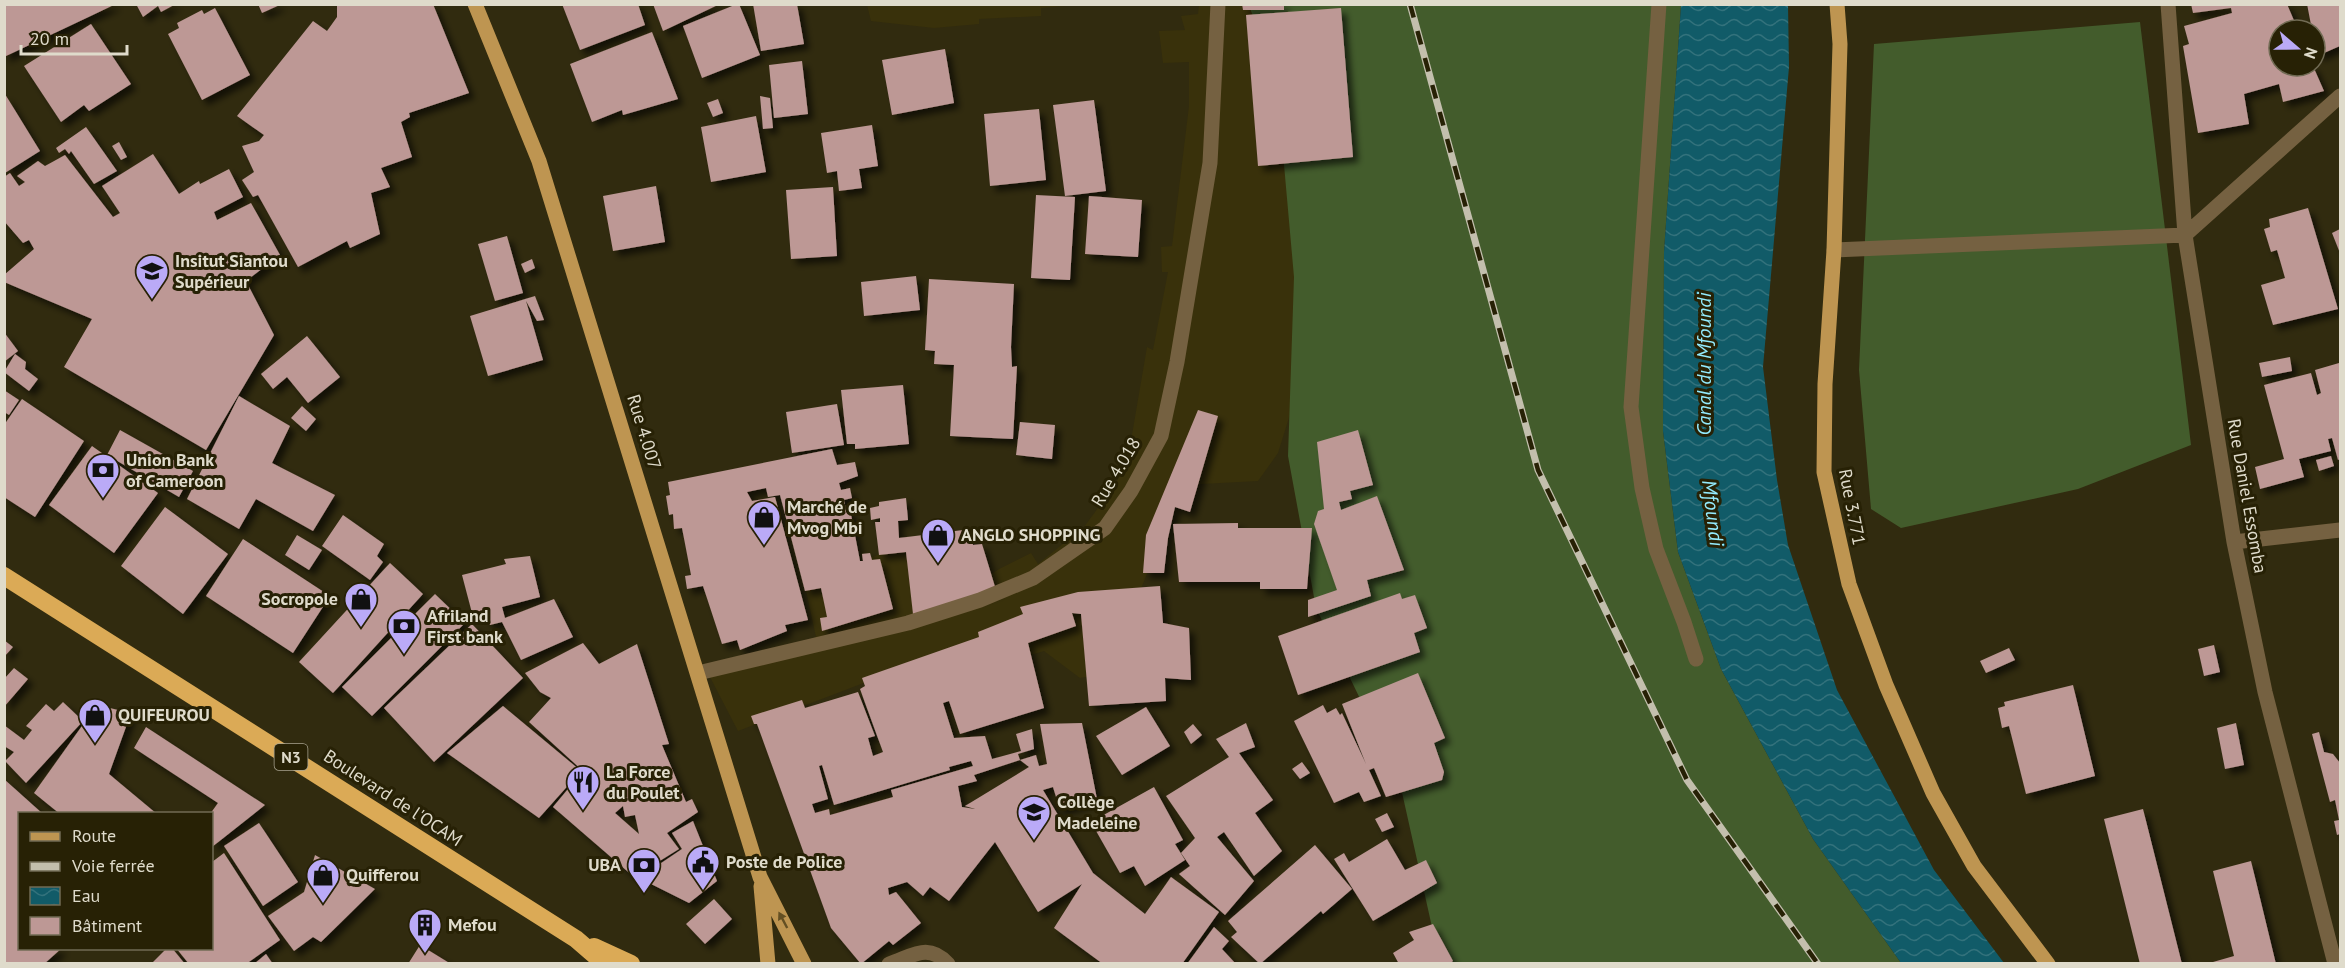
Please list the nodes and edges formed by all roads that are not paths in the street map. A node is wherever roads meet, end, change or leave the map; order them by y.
1 (475, 4) edge
2 (1218, 4) edge
3 (1659, 4) edge
4 (1837, 4) edge
5 (2168, 4) edge
6 (2340, 96) edge
7 (2185, 235) junction
8 (1834, 250) junction
9 (2340, 530) edge
10 (2234, 542) junction
11 (4, 576) edge
12 (1696, 659) dead end
13 (698, 673) junction
14 (760, 877) junction
15 (576, 939) junction
16 (604, 963) edge
17 (631, 963) edge
18 (768, 963) edge
19 (804, 963) edge
20 (889, 963) edge
21 (948, 963) edge
22 (2049, 963) edge
23 (2335, 963) edge

1 - 13 main road, Rue 4.007
2 - 13 street, Rue 4.018
3 - 12 street
4 - 8 main road, Rue 3.771
5 - 7 street, Rue Daniel Essomba
6 - 7 street
7 - 8 street
7 - 10 street, Rue Daniel Essomba
8 - 22 main road, Rue 3.771
9 - 10 street
10 - 23 street, Rue Daniel Essomba
11 - 15 highway, Boulevard de l'OCAM / N3
13 - 14 main road, Rue 4.007
14 - 18 main road, Rue 4.007
19 -> 14 main road, Rue 4.007
15 - 16 highway, Boulevard de l'OCAM / N3
15 - 17 highway, Boulevard de l'OCAM / N3
20 - 21 street

